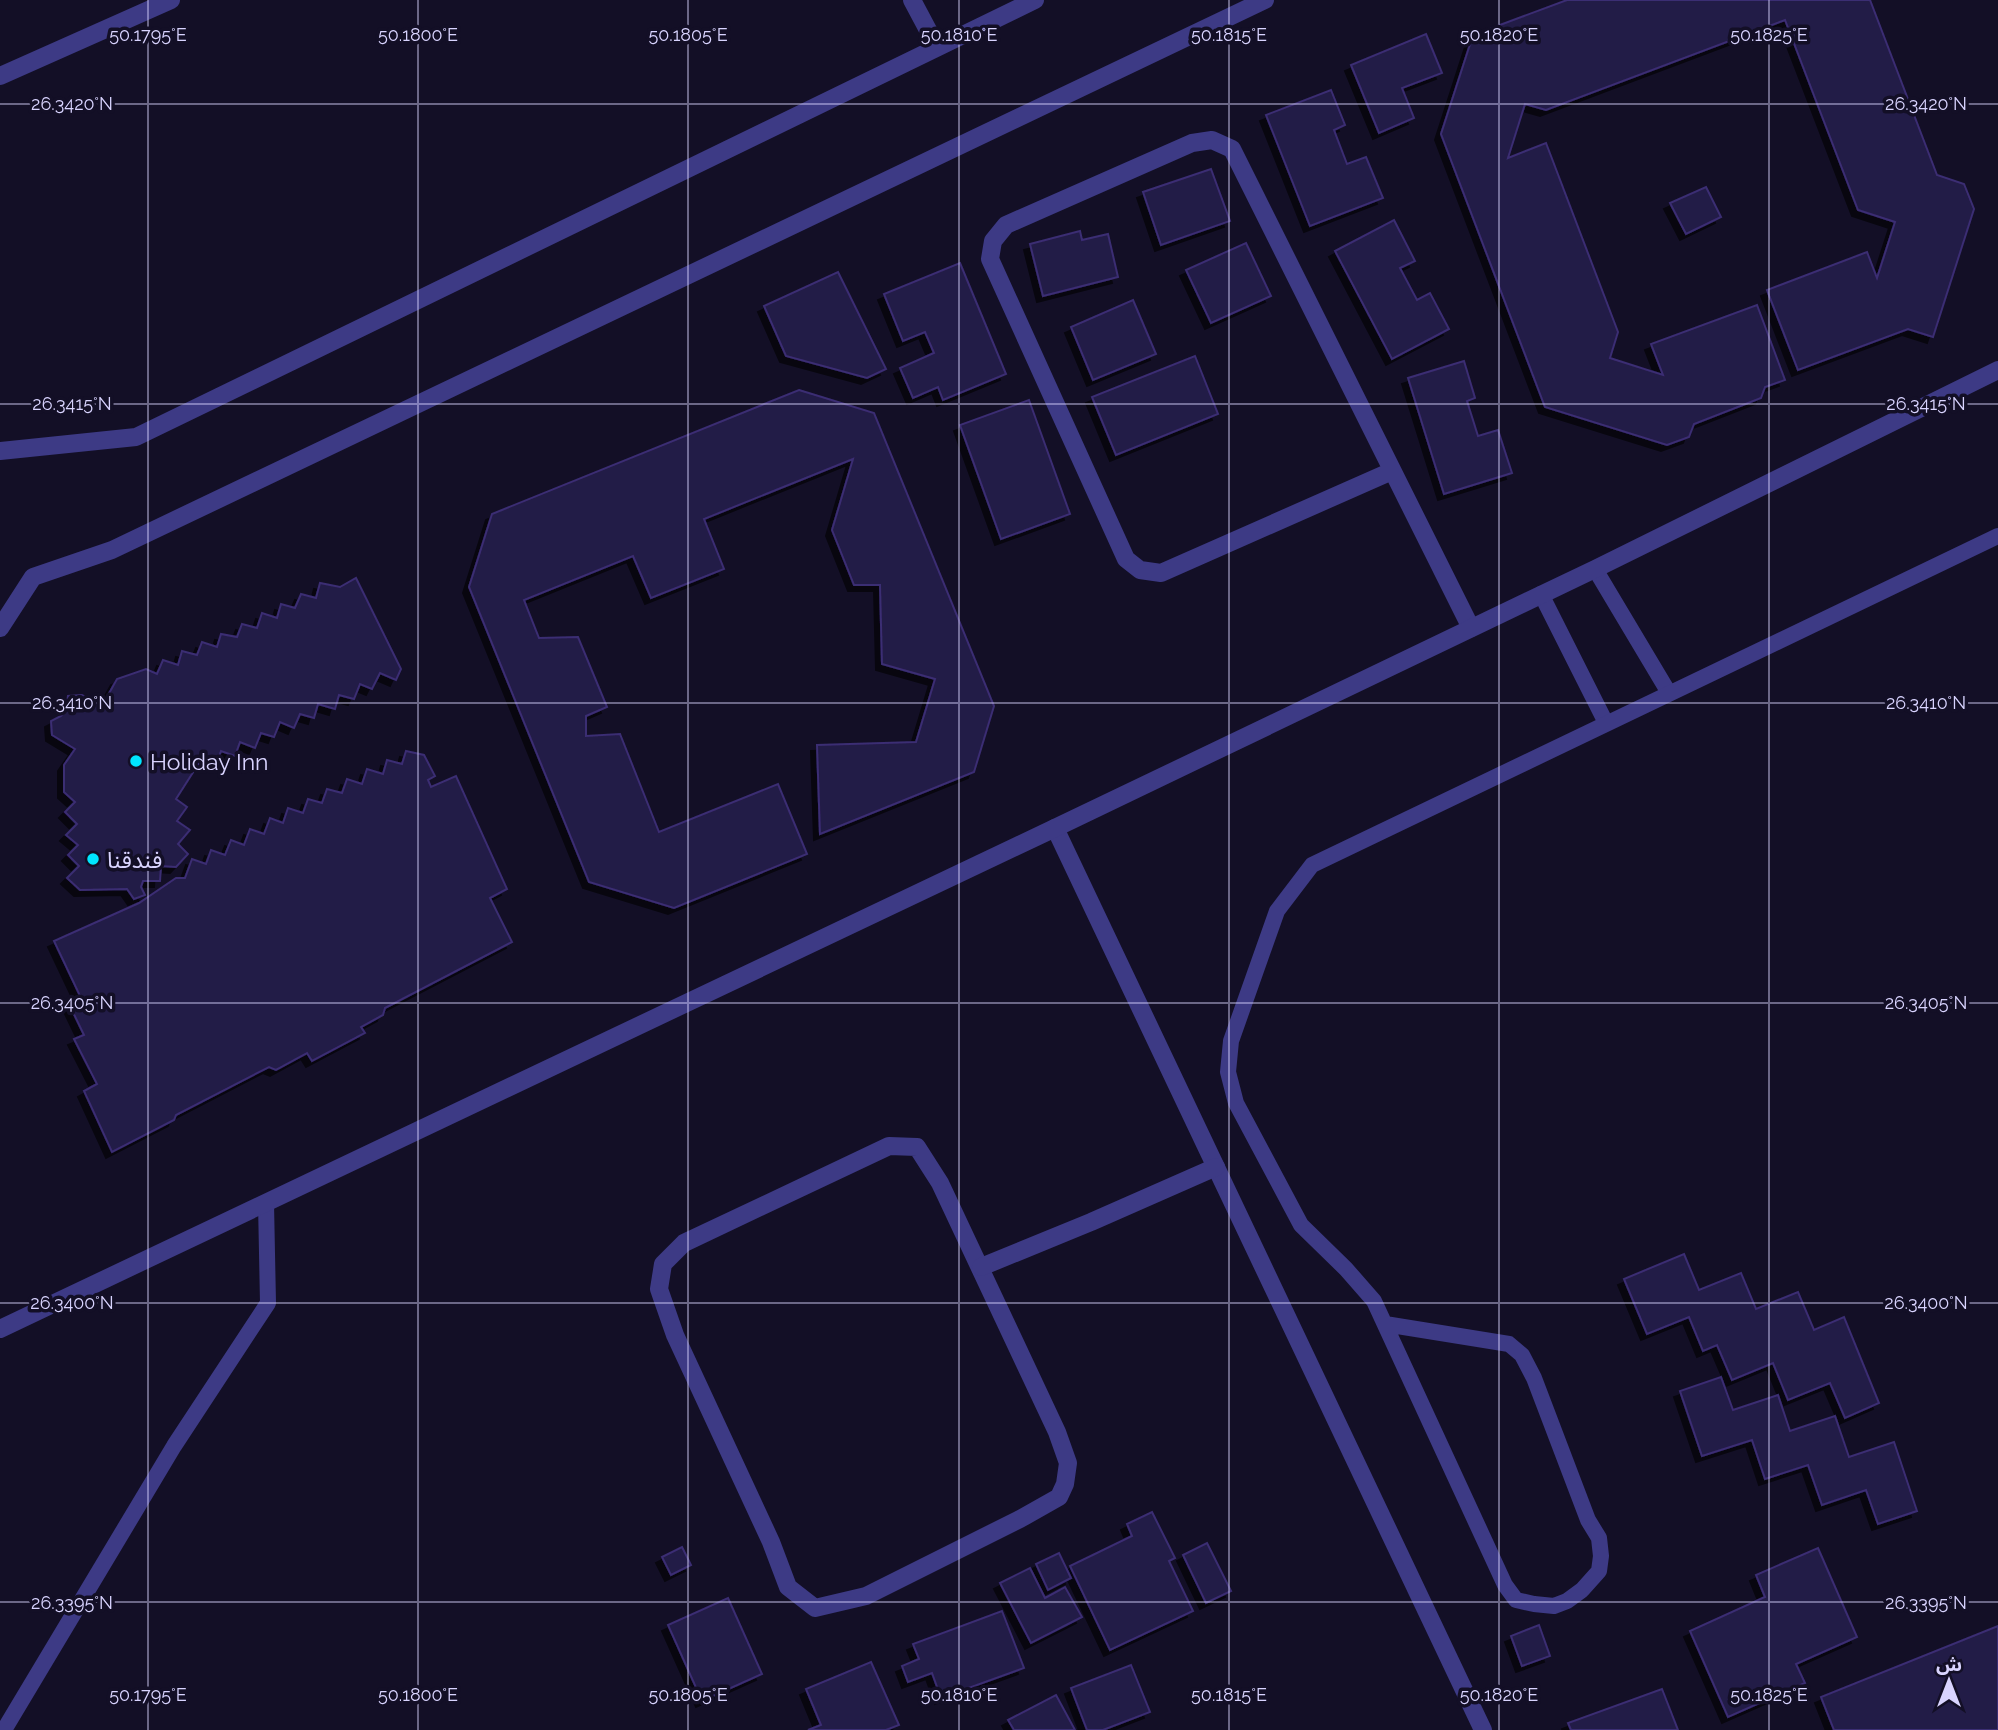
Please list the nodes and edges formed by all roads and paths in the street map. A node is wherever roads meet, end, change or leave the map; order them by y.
1 (170, 0) edge
2 (912, 0) edge
3 (1035, 0) edge
4 (1265, 0) edge
5 (937, 47) junction
6 (0, 76) edge
7 (1998, 370) edge
8 (0, 451) edge
9 (1392, 471) junction
10 (1998, 536) edge
11 (1595, 569) junction
12 (1541, 594) junction
13 (0, 628) edge
14 (1471, 628) junction
15 (1669, 693) junction
16 (1606, 723) junction
17 (1055, 828) junction
18 (1216, 1167) junction
19 (265, 1203) junction
20 (981, 1267) junction
21 (1385, 1324) junction
22 (0, 1329) edge
23 (4, 1730) edge
24 (1483, 1730) edge

1 - 6 street
2 - 5 street
3 - 5 street
4 - 13 street
5 - 8 street
7 - 11 street
9 - 9 street
9 - 14 street
10 - 15 lane
11 - 12 street
11 - 15 lane
12 - 14 street
12 - 16 lane
14 - 17 street
15 - 16 lane
16 - 21 lane
17 - 18 street
17 - 19 street
18 - 20 street
18 - 24 street
19 - 22 street
19 - 23 lane
20 - 20 street
21 - 21 lane

